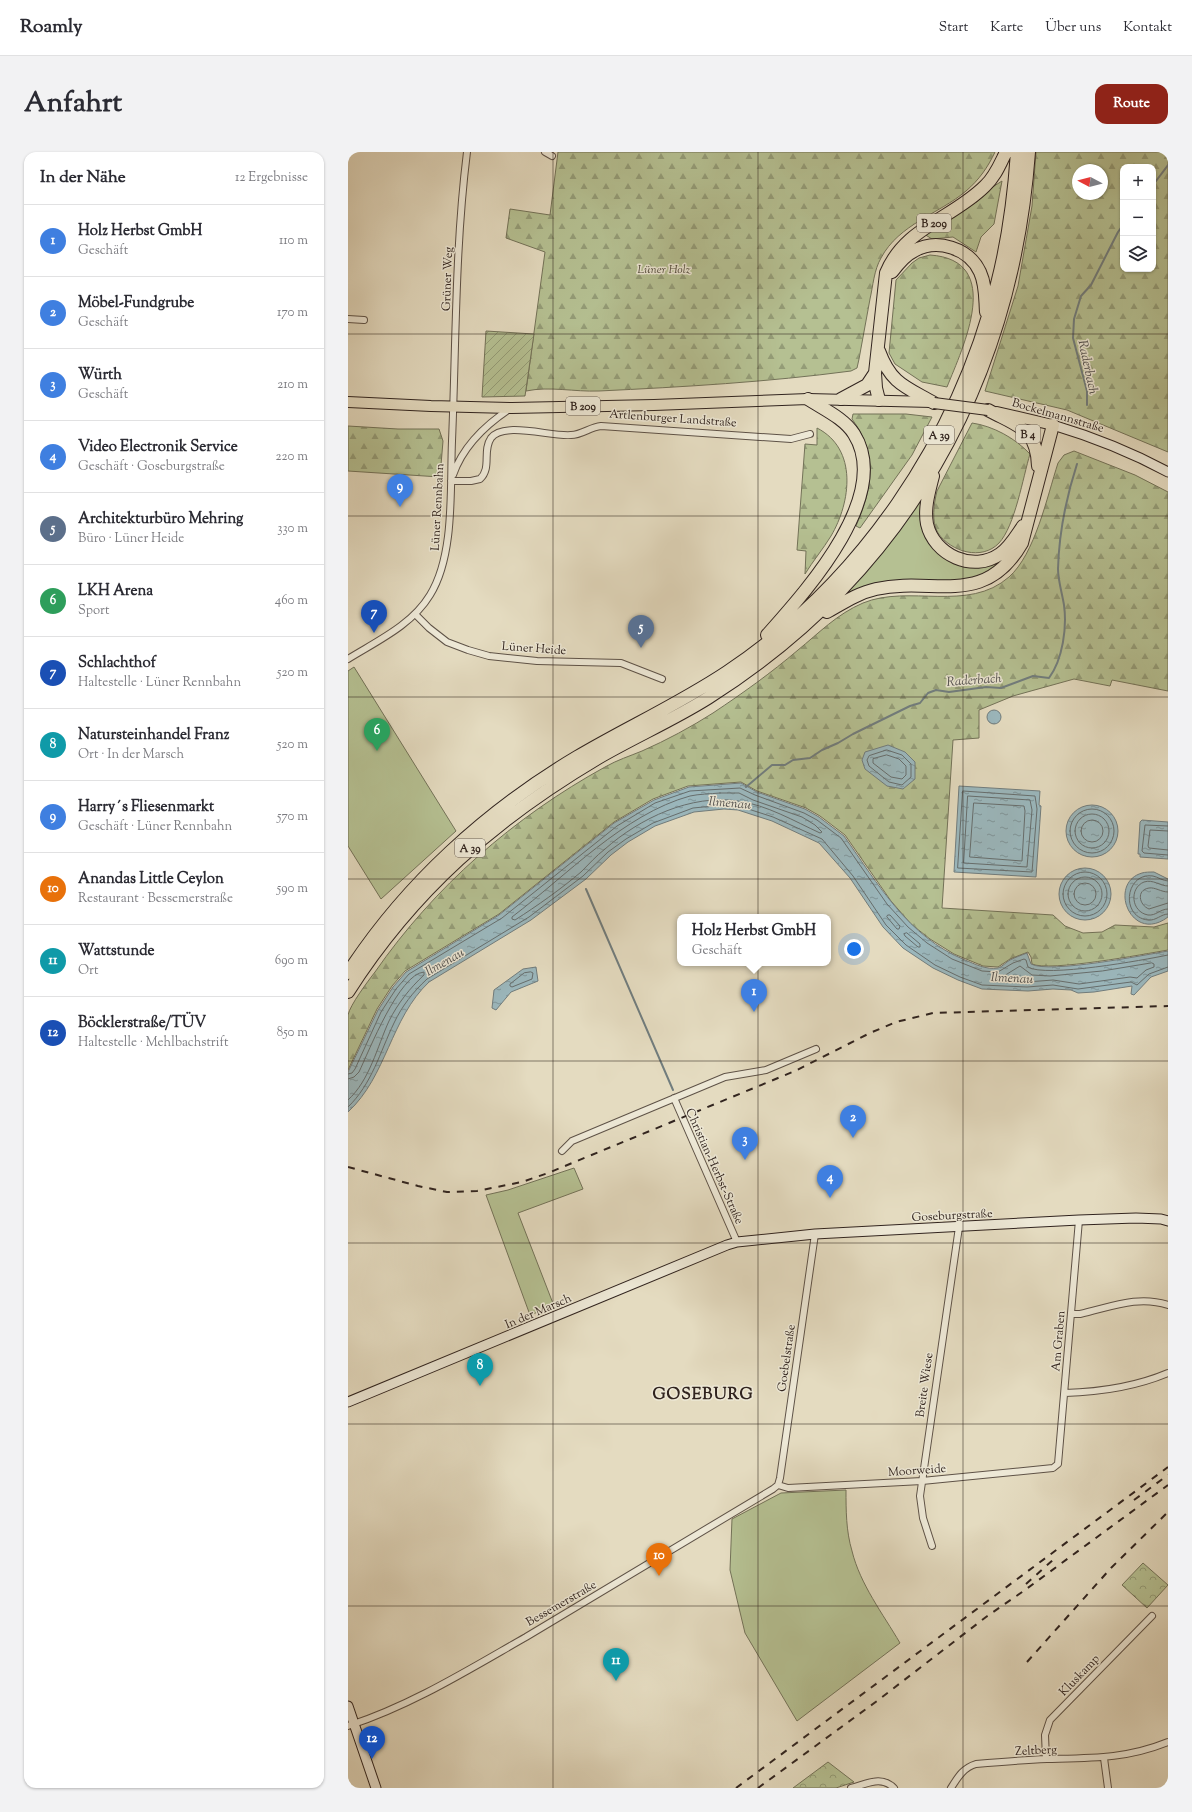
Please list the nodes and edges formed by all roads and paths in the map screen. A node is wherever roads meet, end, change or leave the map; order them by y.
1 (467, 152) edge
2 (545, 152) edge
3 (1006, 152) edge
4 (1017, 152) edge
5 (1029, 152) edge
6 (552, 156) dead end
7 (884, 287) junction
8 (348, 319) edge
9 (364, 320) dead end
10 (987, 321) junction
11 (878, 348) junction
12 (875, 373) junction
13 (808, 399) junction
14 (841, 399) junction
15 (879, 400) junction
16 (348, 402) edge
17 (934, 402) junction
18 (453, 407) junction
19 (512, 408) junction
20 (988, 410) junction
21 (1053, 425) junction
22 (810, 434) dead end
23 (935, 468) junction
24 (1168, 472) edge
25 (1039, 477) junction
26 (451, 480) junction
27 (1028, 518) junction
28 (415, 614) junction
29 (808, 623) junction
30 (746, 658) junction
31 (348, 659) edge
32 (662, 678) dead end
33 (348, 973) edge
34 (348, 992) edge
35 (816, 1049) dead end
36 (674, 1098) junction
37 (562, 1151) dead end
38 (1079, 1220) junction
39 (1168, 1221) edge
40 (959, 1227) junction
41 (815, 1234) junction
42 (737, 1242) junction
43 (1168, 1305) edge
44 (1071, 1314) junction
45 (1168, 1373) edge
46 (1065, 1393) junction
47 (348, 1402) edge
48 (1058, 1464) joint
49 (922, 1481) junction
50 (778, 1484) junction
51 (932, 1546) dead end
52 (1152, 1616) dead end
53 (348, 1706) edge
54 (351, 1725) edge
55 (1168, 1742) edge
56 (1104, 1758) junction
57 (1046, 1759) junction
58 (376, 1788) edge
59 (851, 1788) edge
60 (894, 1788) edge
61 (951, 1788) edge
62 (1108, 1788) edge

1 - 18 street, Grüner Weg
2 - 6 street
3 - 7 highway, B 209
4 - 10 highway, A 39
5 - 23 highway, A 39
7 - 10 highway
7 - 11 highway, B 209
8 - 9 street
10 - 30 highway, A 39
11 - 12 highway, B 209
11 - 17 highway
12 - 14 highway, B 209
12 - 15 highway
13 - 14 main road, B 209
13 - 19 main road, B 209
13 - 30 highway
14 - 15 main road, B 209
15 - 17 main road, B 209
16 - 18 main road, B 209
17 - 20 main road, Bockelmannstraße / B 209, bridge
18 - 19 main road, B 209
18 - 26 street, Lüner Rennbahn
19 - 26 street
20 - 21 main road, Bockelmannstraße / B 209
20 - 25 highway, B 4
21 - 24 street, Bockelmannstraße
21 - 25 highway
22 - 26 street, Artlenburger Landstraße
23 - 27 highway, A 39
23 - 29 highway, A 39
25 - 27 highway
26 - 28 street, Lüner Rennbahn
27 - 29 highway
28 - 31 street, Lüner Rennbahn
28 - 32 street, Lüner Heide
29 - 34 highway, A 39
30 - 33 highway, A 39
35 - 36 street, Christian-Herbst-Straße
36 - 37 street, Christian-Herbst-Straße
36 - 42 street, Christian-Herbst-Straße
38 - 39 street, Goseburgstraße
38 - 40 street, Goseburgstraße
38 - 44 street, Am Graben
40 - 41 street, Goseburgstraße
40 - 49 street, Breite Wiese
41 - 42 street, Goseburgstraße
41 - 50 street, Goebelstraße
42 - 47 street, In der Marsch
43 - 44 street
44 - 46 street, Am Graben
45 - 46 street
46 - 48 street, Am Graben
48 - 49 street, Moorweide
49 - 50 street, Moorweide
49 - 51 street, Breite Wiese
50 - 54 street, Bessemerstraße
52 - 57 street, Kluskamp
53 - 54 street
54 - 58 street
55 - 56 street, Zeltberg
56 - 57 street, Zeltberg
56 - 62 street
57 - 61 street, Zeltberg
59 - 60 street

